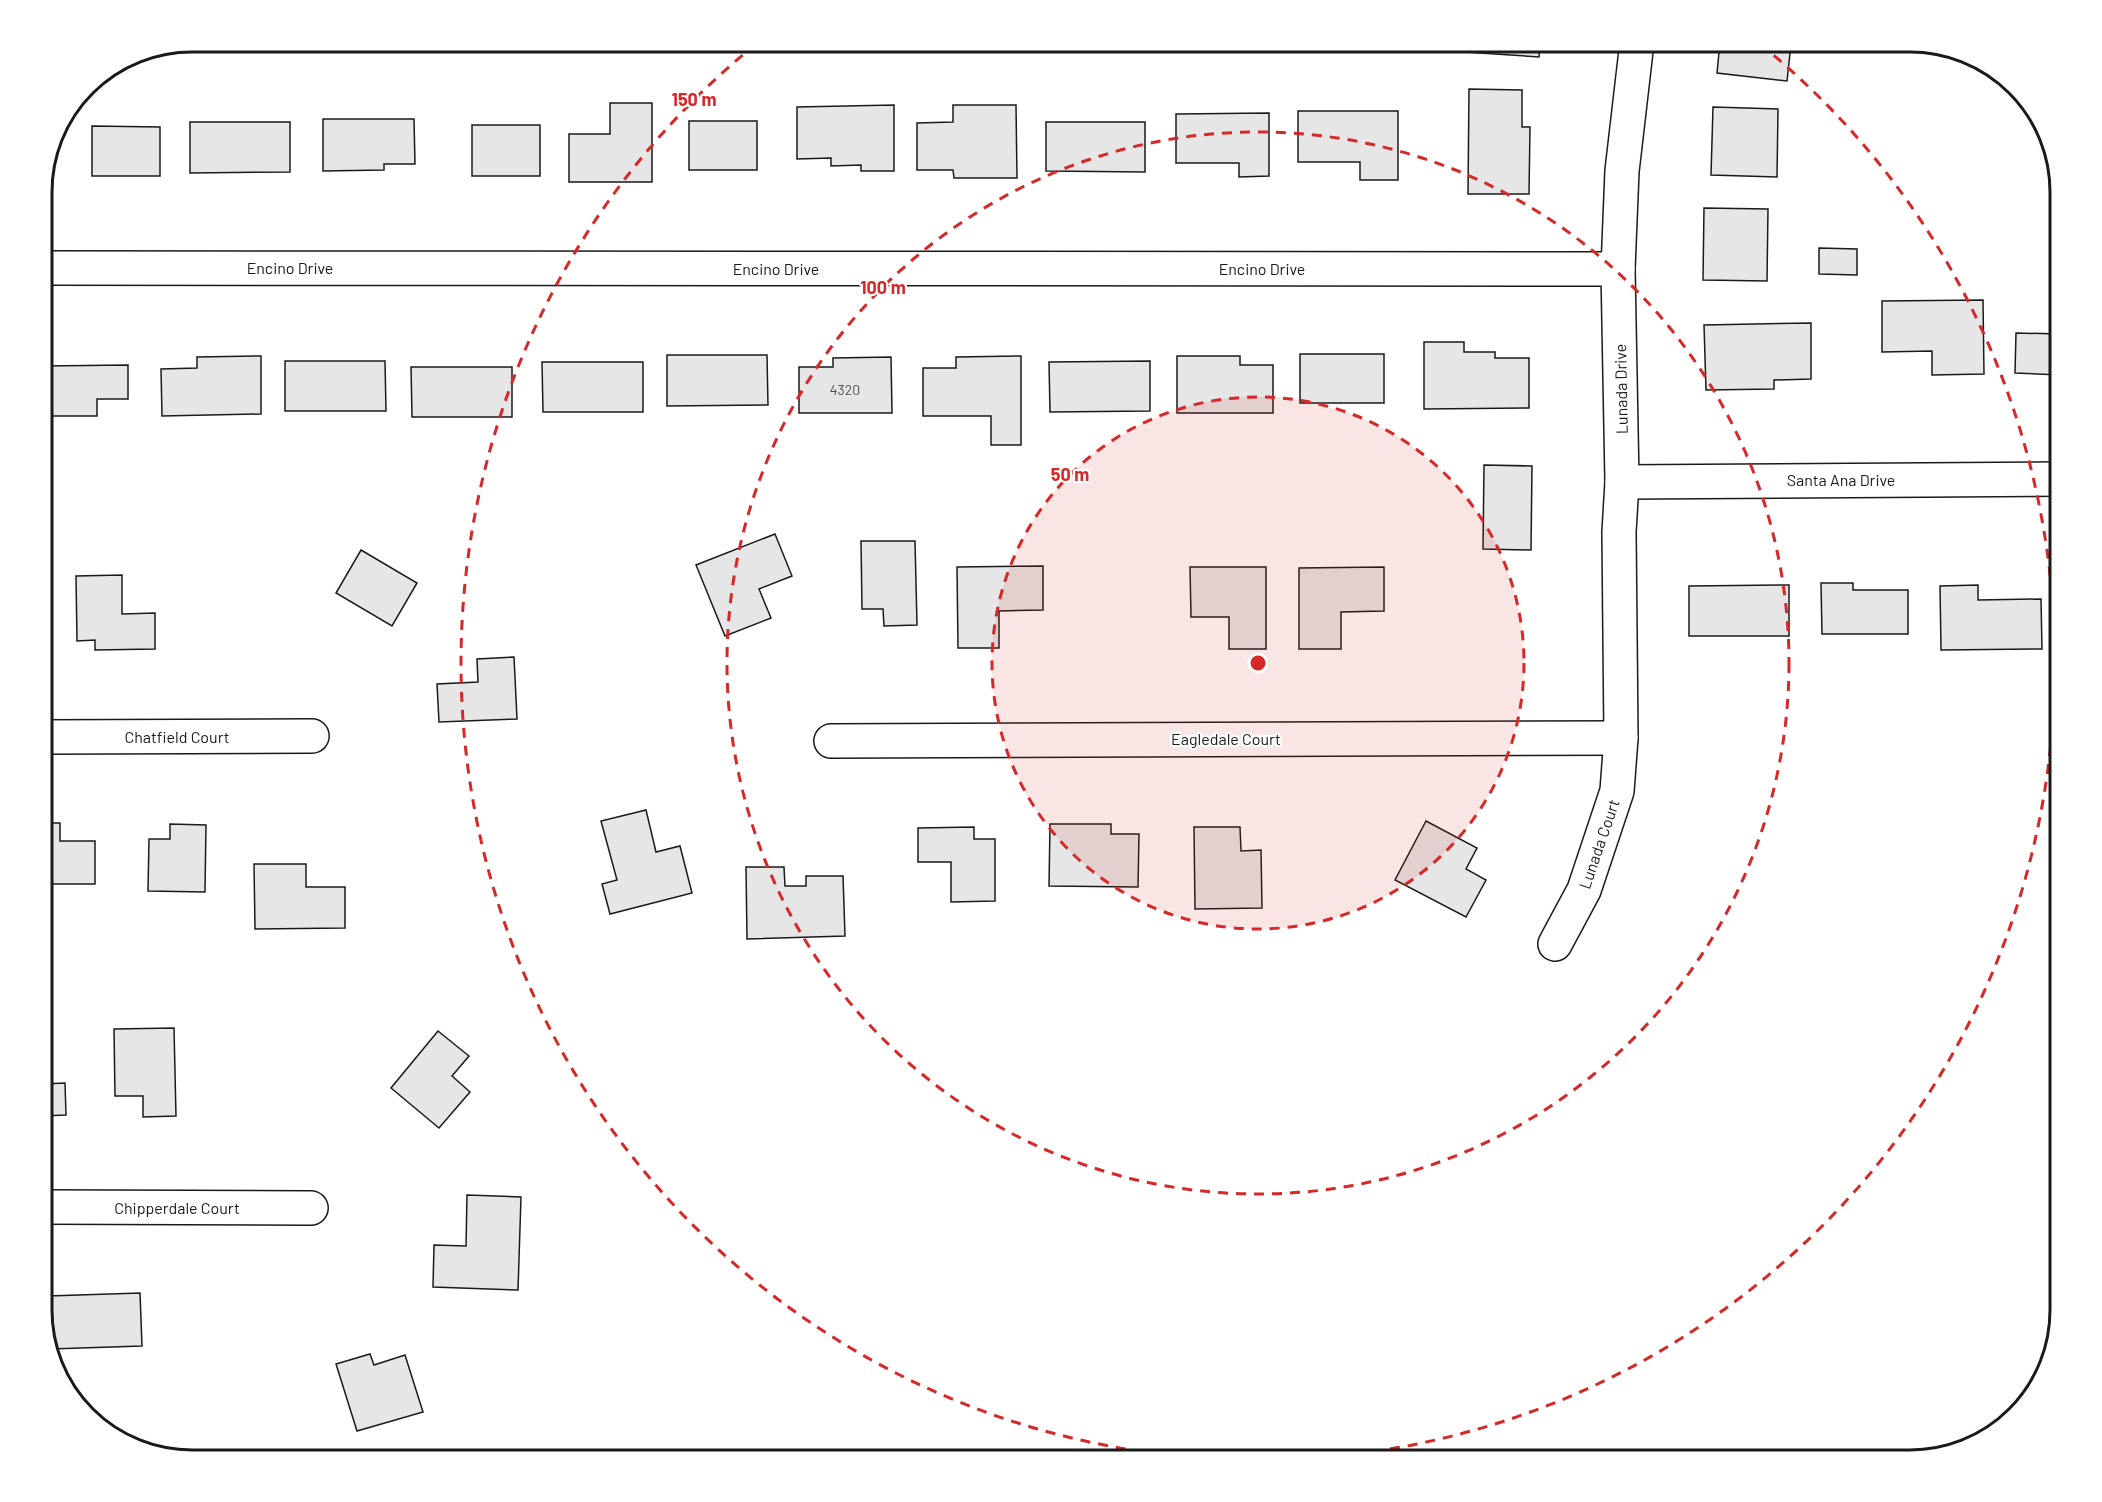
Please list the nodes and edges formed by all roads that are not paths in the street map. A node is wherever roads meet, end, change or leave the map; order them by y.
1 (1636, 52) edge
2 (53, 268) edge
3 (1618, 269) junction
4 (2049, 478) edge
5 (1622, 482) junction
6 (312, 736) dead end
7 (53, 737) edge
8 (1621, 738) junction
9 (831, 741) dead end
10 (1555, 944) dead end
11 (53, 1207) edge
12 (311, 1208) dead end

1 - 3 street, Lunada Drive
2 - 3 street, Encino Drive
3 - 5 street, Lunada Drive
4 - 5 street, Santa Ana Drive
5 - 8 street, Lunada Drive
6 - 7 street, Chatfield Court
8 - 9 street, Eagledale Court
8 - 10 street, Lunada Court
11 - 12 street, Chipperdale Court

